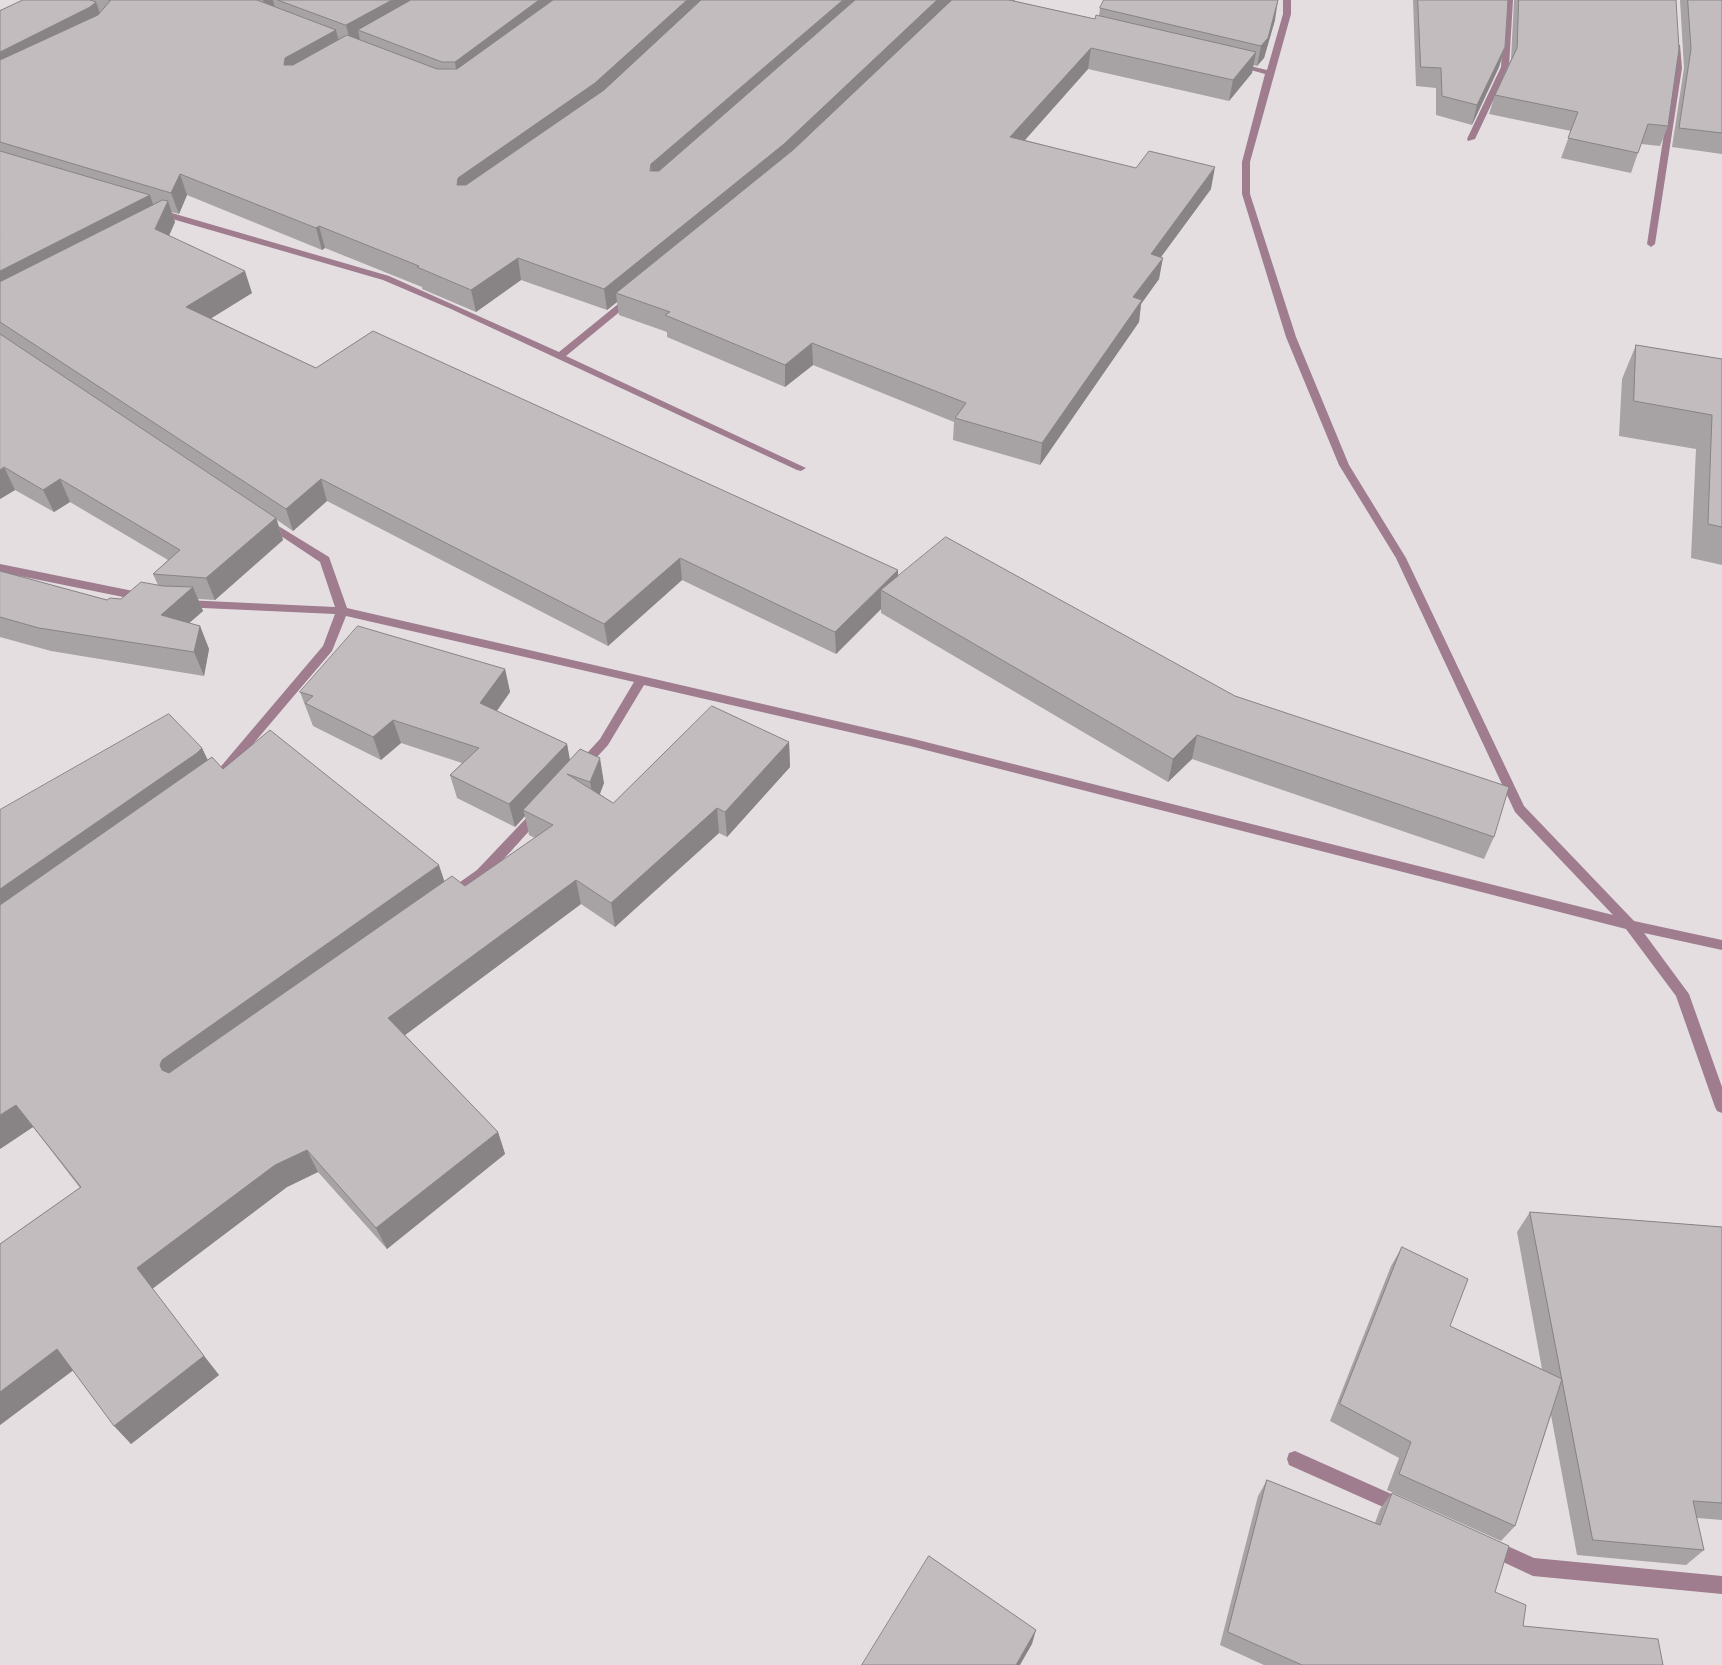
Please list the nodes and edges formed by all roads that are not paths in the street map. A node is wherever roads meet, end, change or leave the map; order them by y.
1 (1287, 0) edge
2 (1508, 0) edge
3 (1676, 39) edge
4 (1231, 64) edge
5 (1269, 73) junction
6 (1471, 139) dead end
7 (150, 210) edge
8 (1651, 244) dead end
9 (636, 294) edge
10 (560, 356) junction
11 (801, 468) dead end
12 (260, 517) edge
13 (0, 568) edge
14 (154, 600) edge
15 (173, 604) edge
16 (342, 611) junction
17 (641, 680) junction
18 (570, 779) edge
19 (214, 782) edge
20 (543, 808) edge
21 (441, 903) edge
22 (1630, 925) junction
23 (1722, 945) edge
24 (1722, 1107) edge
25 (1294, 1459) dead end
26 (1418, 1515) edge
27 (1480, 1543) edge
28 (1722, 1585) edge

1 - 5 street
2 - 6 street
3 - 8 street
4 - 5 street
5 - 22 street
7 - 10 street
9 - 10 street
10 - 11 street
12 - 16 street
13 - 14 street
15 - 16 street
16 - 17 street
16 - 19 street
17 - 18 street
17 - 22 street
20 - 21 street
22 - 23 street
22 - 24 street
25 - 26 street
27 - 28 street

